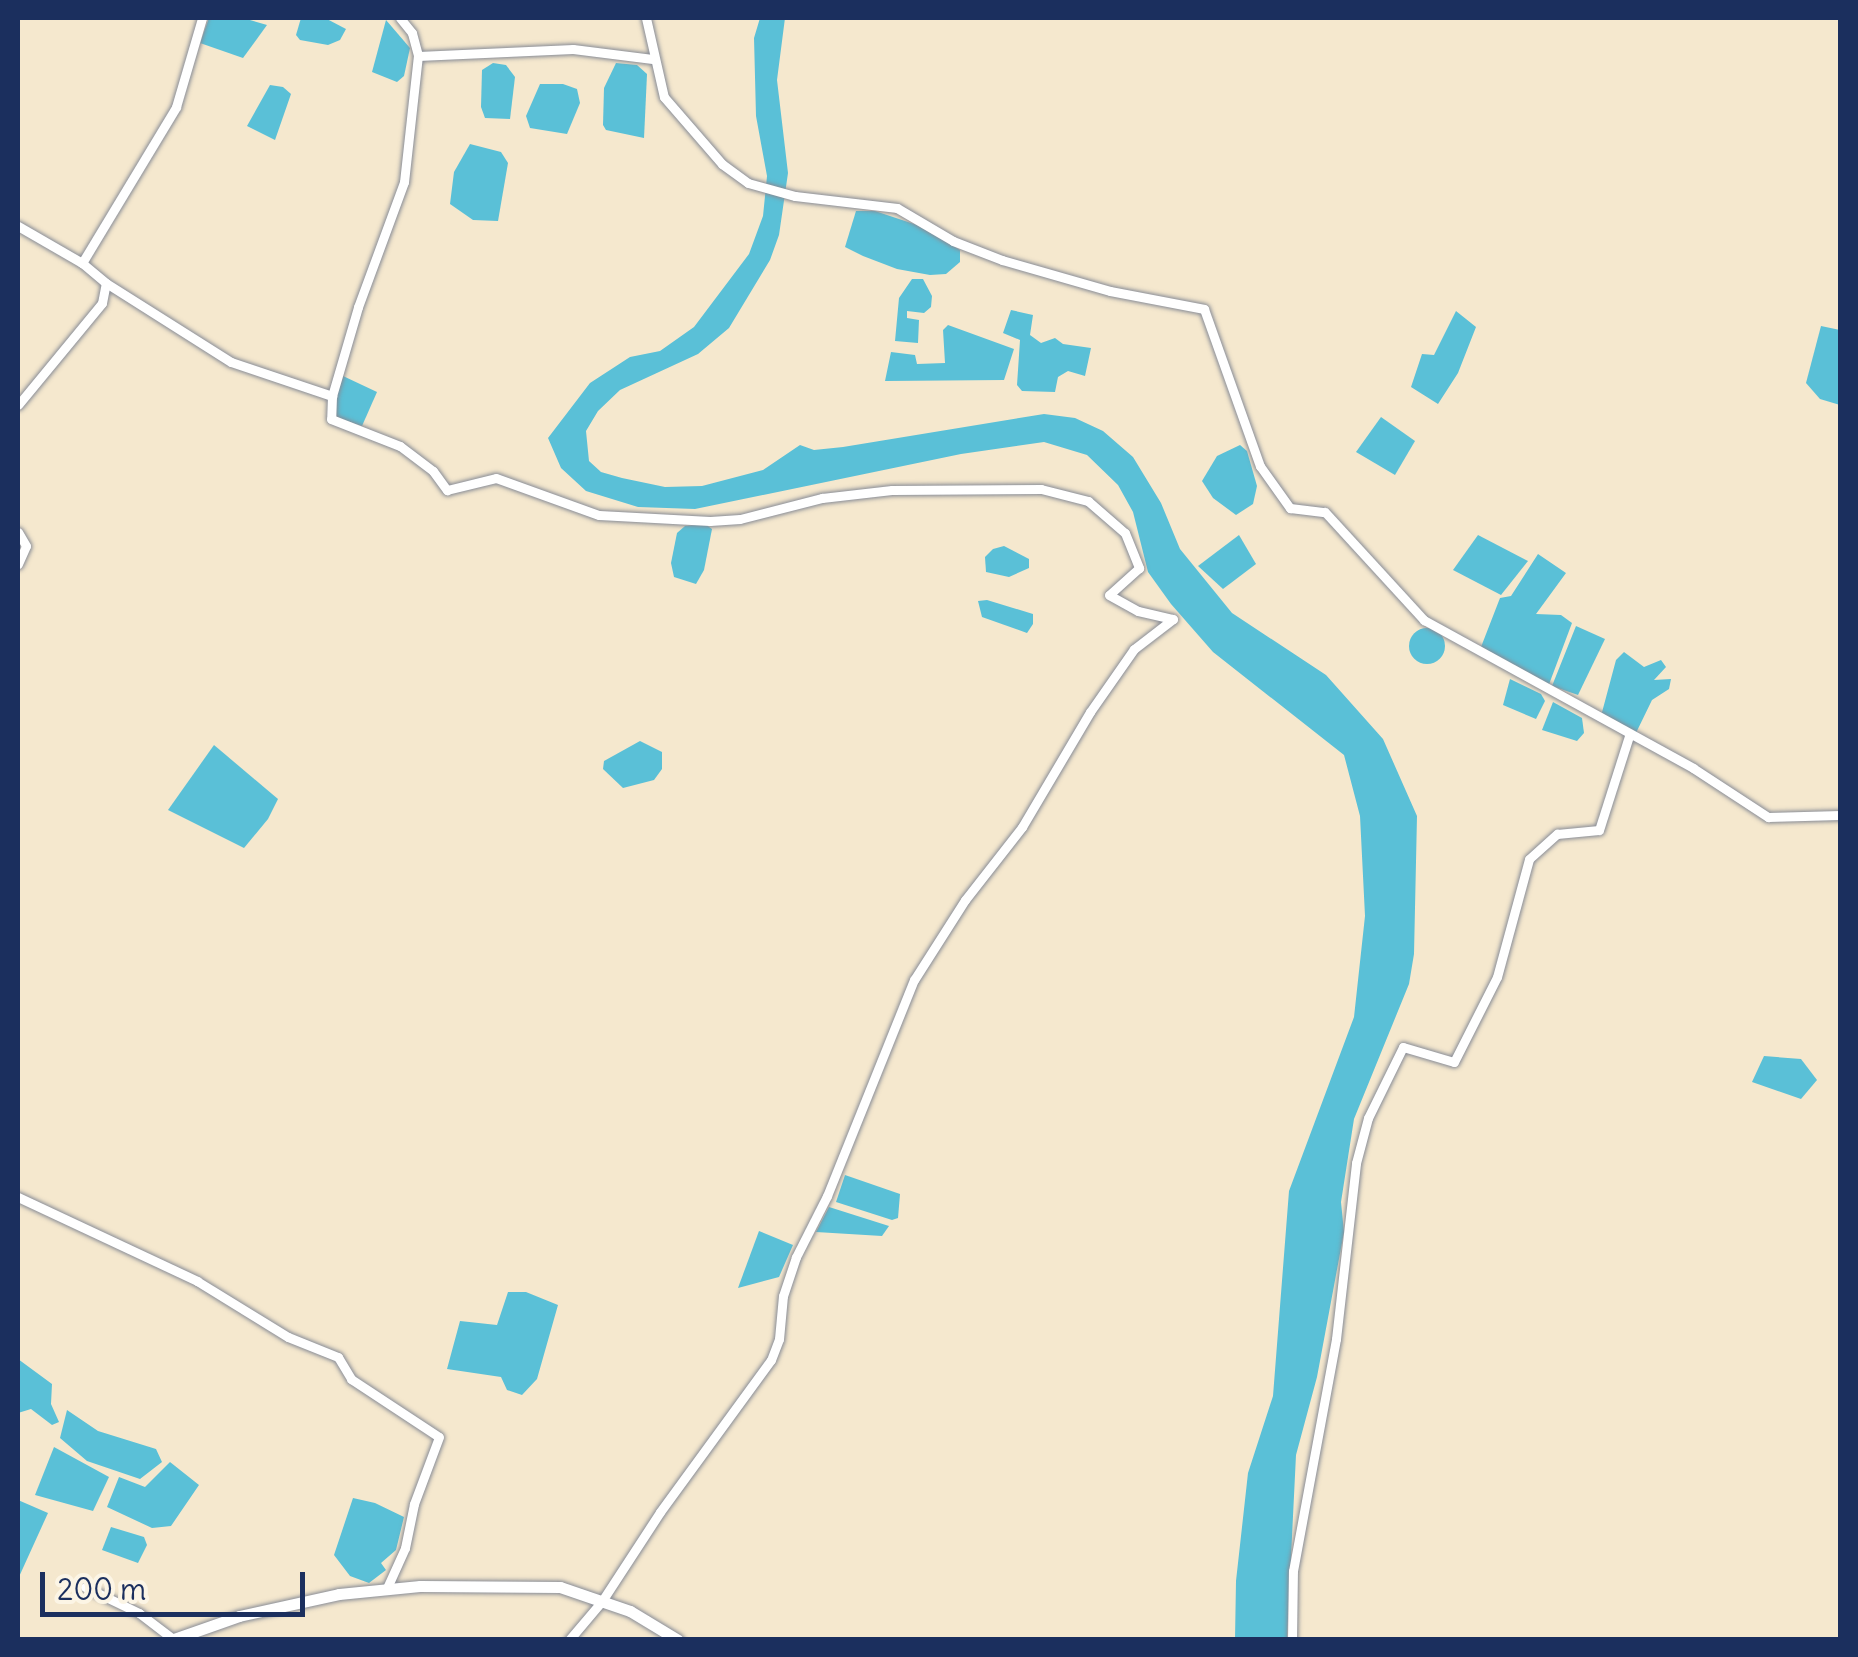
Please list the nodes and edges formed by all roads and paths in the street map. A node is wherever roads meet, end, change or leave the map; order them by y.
1 (202, 18) edge
2 (400, 18) edge
3 (646, 18) edge
4 (418, 56) junction
5 (652, 59) junction
6 (18, 226) edge
7 (82, 263) junction
8 (106, 284) junction
9 (332, 396) junction
10 (18, 405) edge
11 (18, 532) edge
12 (18, 564) edge
13 (1630, 736) junction
14 (1840, 815) edge
15 (18, 1197) edge
16 (85, 1587) dead end
17 (386, 1590) junction
18 (602, 1601) junction
19 (172, 1639) edge
20 (569, 1640) edge
21 (678, 1640) edge
22 (1292, 1640) edge

1 - 7 street
2 - 4 street
3 - 5 street
4 - 5 street
4 - 9 street
5 - 13 street
6 - 7 street
7 - 8 street
8 - 9 street
8 - 10 street
9 - 18 street
11 - 12 street
13 - 14 street
13 - 22 street
15 - 17 street
16 - 19 street
17 - 18 street
17 - 19 street
18 - 20 street
18 - 21 street

